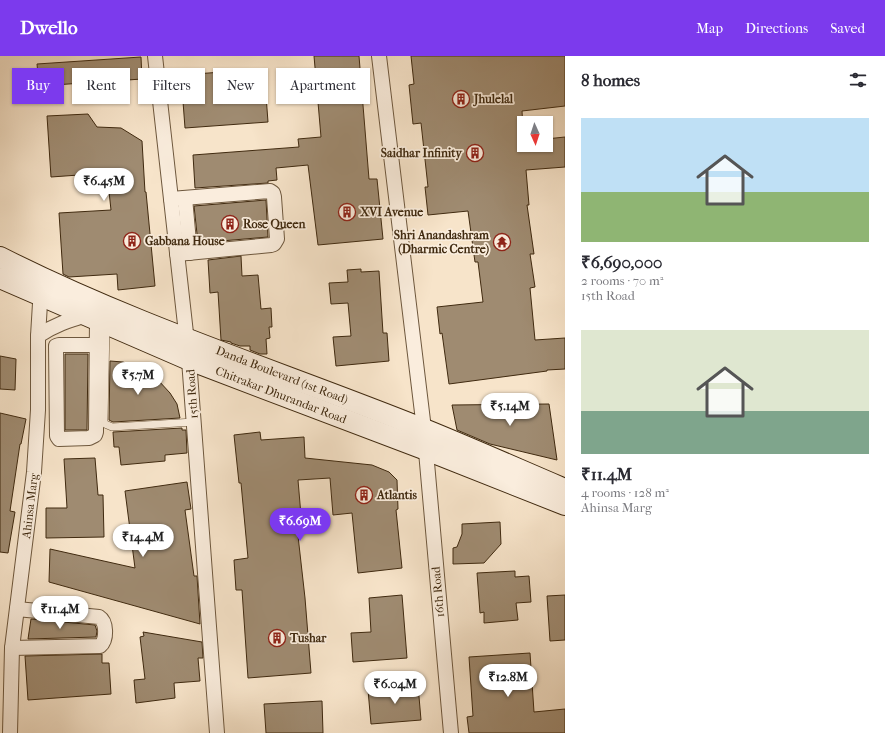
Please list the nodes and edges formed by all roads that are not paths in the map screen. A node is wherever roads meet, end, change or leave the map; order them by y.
1 (155, 56) edge
2 (379, 56) edge
3 (185, 198) junction
4 (171, 199) junction
5 (184, 254) junction
6 (0, 257) edge
7 (0, 278) edge
8 (41, 287) junction
9 (97, 319) junction
10 (38, 336) junction
11 (187, 339) junction
12 (97, 345) junction
13 (189, 360) junction
14 (38, 362) junction
15 (56, 362) junction
16 (194, 422) junction
17 (424, 429) junction
18 (426, 450) junction
19 (565, 489) edge
20 (565, 505) edge
21 (20, 610) junction
22 (16, 648) junction
23 (10, 733) edge
24 (217, 733) edge
25 (451, 733) edge

1 - 4 street, 15th Road
2 - 17 street, 16th Road
3 - 4 street
3 - 5 street
3 - 5 street
4 - 5 street, 15th Road
5 - 11 street, 15th Road
6 - 8 main road, Danda Boulevard (1st Road)
7 - 8 main road, Chitrakar Dhurandar Road
8 - 9 main road, Chitrakar Dhurandar Road
8 - 10 street, Ahinsa Marg
8 - 11 main road, Danda Boulevard (1st Road)
9 - 10 street
9 - 12 street
9 - 13 main road, Chitrakar Dhurandar Road
9 - 16 lane
10 - 14 street, Ahinsa Marg
11 - 13 street, 15th Road
11 - 17 main road, Danda Boulevard (1st Road)
12 - 15 street
12 - 15 street
13 - 16 street, 15th Road
13 - 18 main road, Chitrakar Dhurandar Road
14 - 15 street
14 - 21 street, Ahinsa Marg
16 - 24 street, 15th Road
17 - 18 street, 16th Road
17 - 19 main road, Danda Boulevard (1st Road)
18 - 20 main road, Chitrakar Dhurandar Road
18 - 25 street, 16th Road
21 - 22 street, Ahinsa Marg
21 - 22 street
22 - 23 street, Ahinsa Marg

